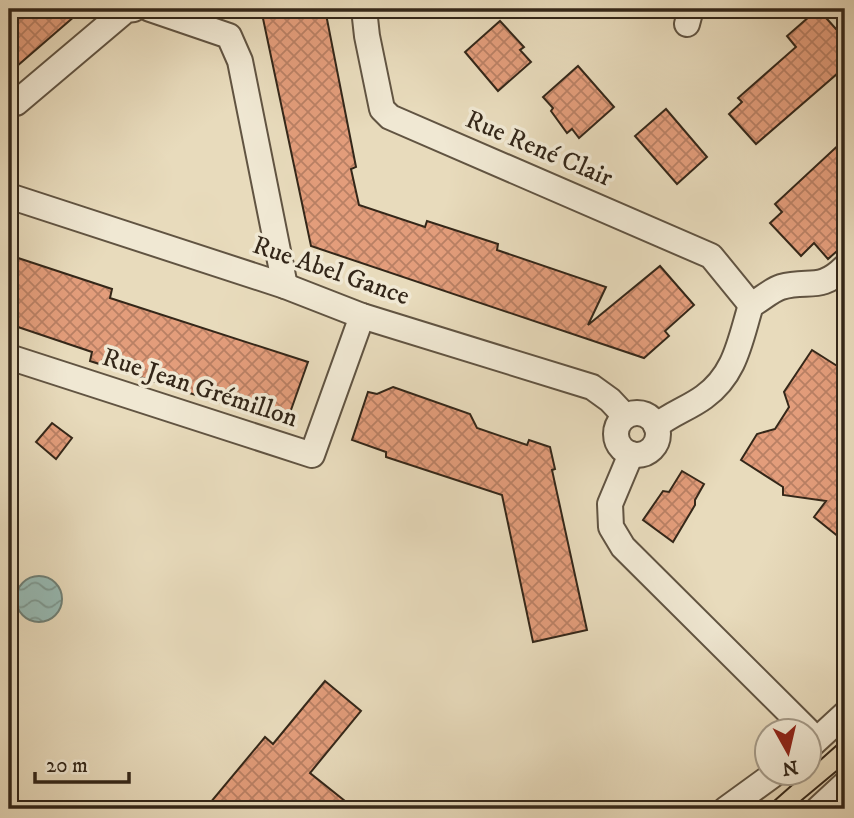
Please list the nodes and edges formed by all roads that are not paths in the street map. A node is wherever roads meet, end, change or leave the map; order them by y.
1 (134, 9) edge
2 (150, 9) edge
3 (364, 9) edge
4 (9, 103) edge
5 (9, 196) edge
6 (845, 267) edge
7 (285, 286) junction
8 (751, 305) junction
9 (362, 316) junction
10 (9, 357) edge
11 (625, 416) junction
12 (656, 426) junction
13 (631, 454) junction
14 (845, 715) edge
15 (788, 716) edge
16 (822, 730) edge
17 (845, 784) edge
18 (760, 786) edge
19 (726, 809) edge
20 (818, 809) edge

1 - 4 street
2 - 7 street
3 - 8 street, Rue René Clair
5 - 7 street, Rue Abel Gance
6 - 8 street
7 - 9 street, Rue Abel Gance
8 - 12 street
9 - 10 street, Rue Jean Grémillon
9 - 11 street, Rue Abel Gance
11 - 12 street, Rue Abel Gance
11 - 13 street
12 - 13 street
13 - 15 street
14 - 16 street
17 - 20 street
18 - 19 street

